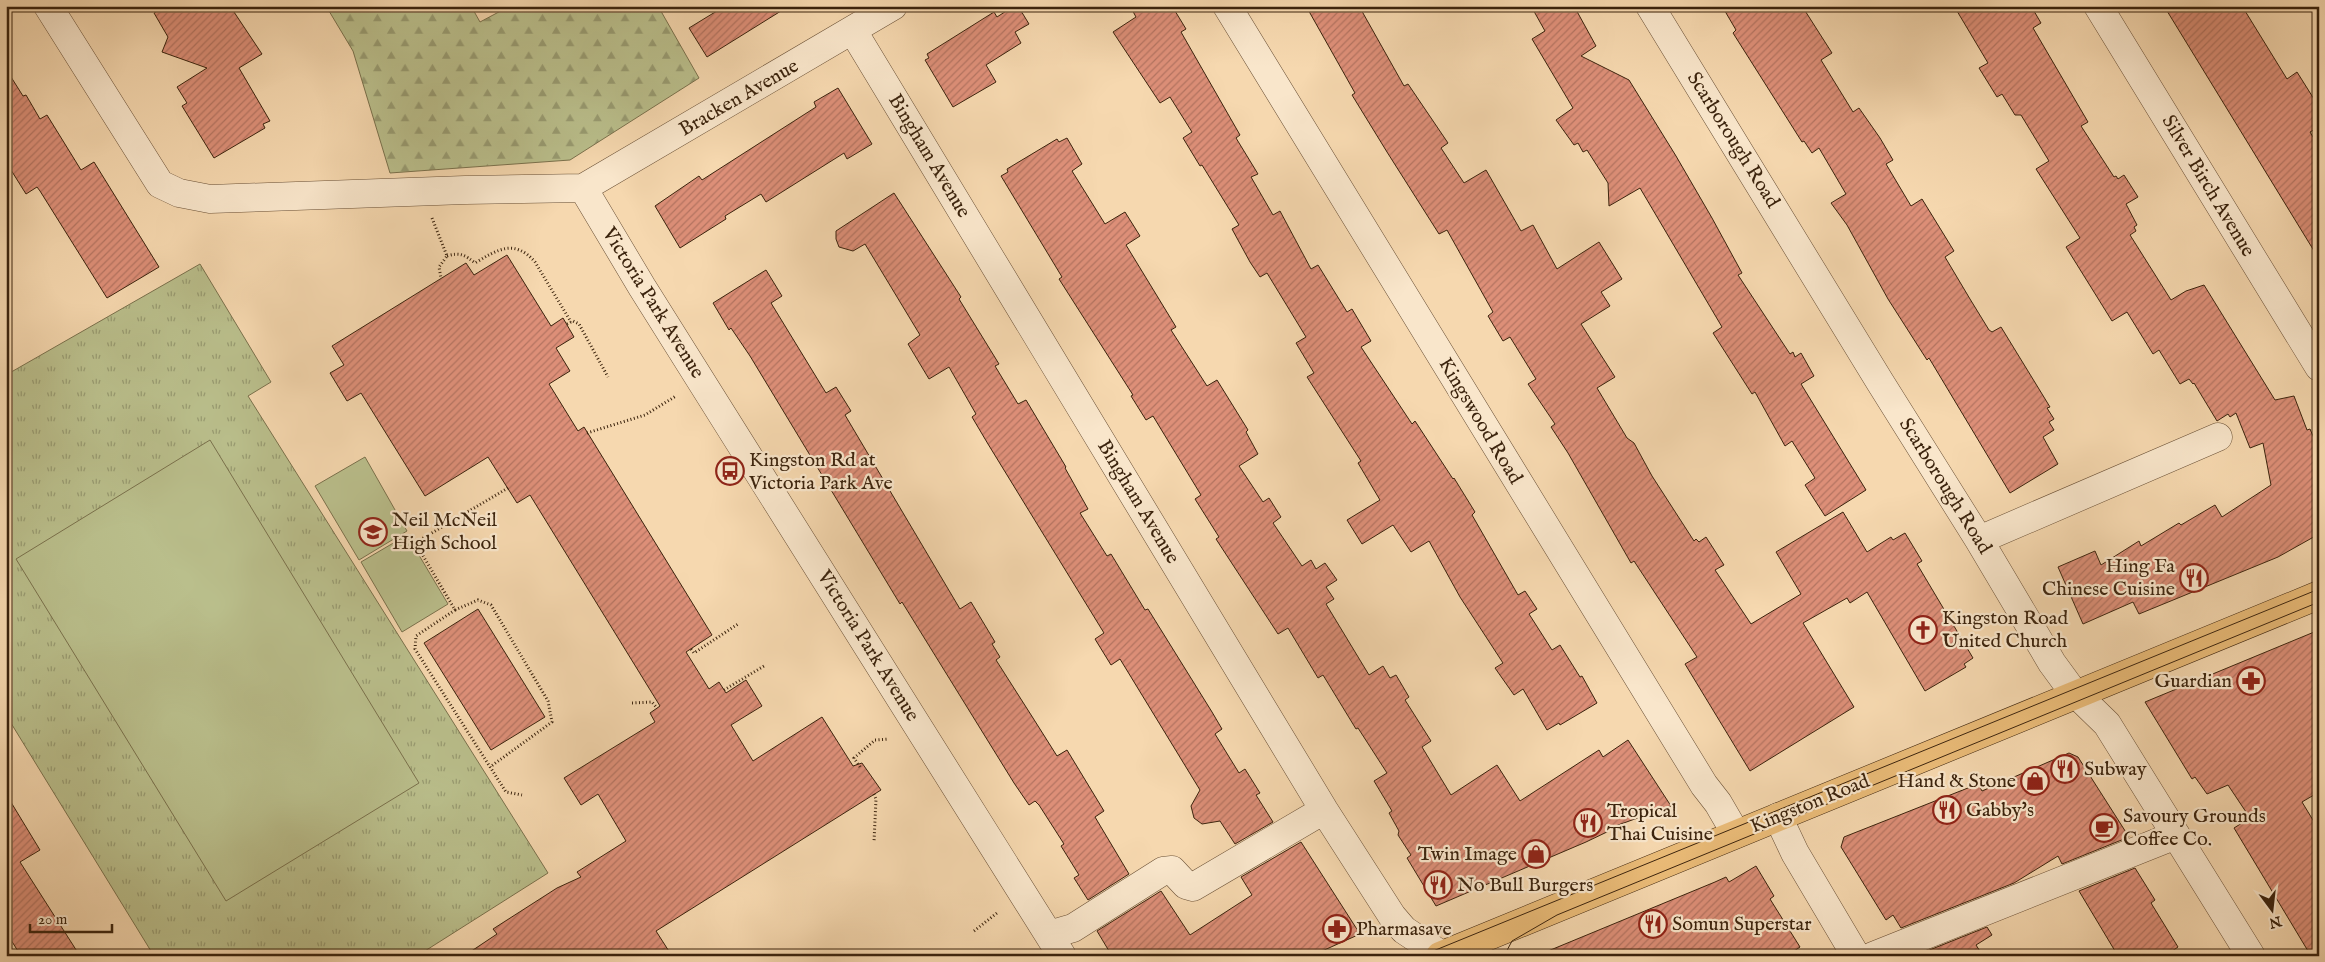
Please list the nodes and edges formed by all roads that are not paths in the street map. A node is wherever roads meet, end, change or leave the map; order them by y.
1 (48, 6) edge
2 (894, 6) edge
3 (1227, 6) edge
4 (1650, 6) edge
5 (2098, 6) edge
6 (853, 31) junction
7 (583, 188) junction
8 (2319, 367) edge
9 (2218, 437) dead end
10 (1979, 540) junction
11 (2319, 595) edge
12 (2078, 695) junction
13 (1324, 810) junction
14 (1778, 817) junction
15 (1736, 834) junction
16 (2176, 835) junction
17 (1055, 945) edge
18 (1442, 955) edge
19 (1856, 956) edge
20 (1872, 956) edge
21 (2251, 956) edge

1 - 7 street
2 - 6 street, Bracken Avenue
3 - 15 street, Kingswood Road
4 - 10 street, Scarborough Road
5 - 8 street, Silver Birch Avenue
6 - 7 street, Bracken Avenue
6 - 13 street, Bingham Avenue
7 - 17 street, Victoria Park Avenue
9 - 10 street
10 - 12 street, Scarborough Road
11 - 12 main road, Kingston Road
12 - 14 main road, Kingston Road
12 - 16 street, Scarborough Road
13 - 17 street
13 - 18 street, Bingham Avenue
14 - 15 main road, Kingston Road
14 - 19 street
15 - 18 main road, Kingston Road
16 - 20 street
16 - 21 street, Scarborough Road

